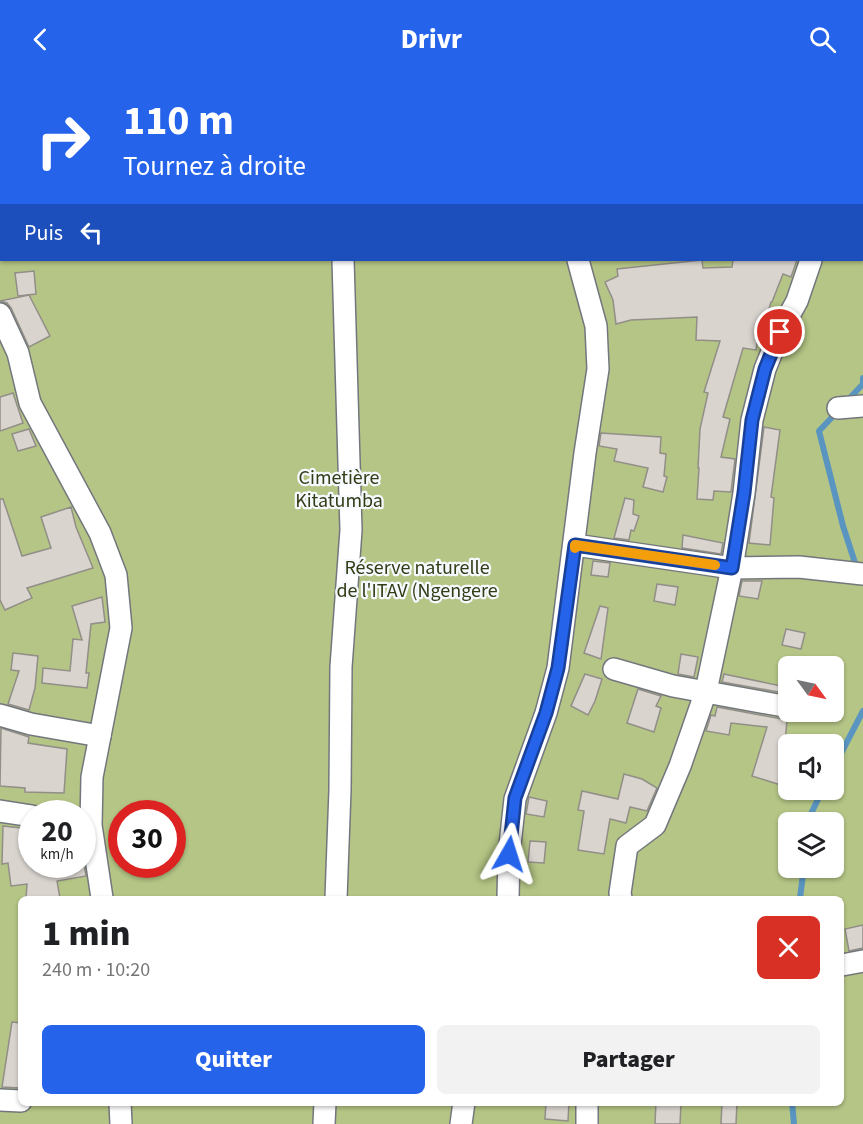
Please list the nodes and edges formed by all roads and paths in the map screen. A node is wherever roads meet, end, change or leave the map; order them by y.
1 (343, 261) edge
2 (578, 261) edge
3 (810, 261) edge
4 (0, 314) edge
5 (863, 405) edge
6 (838, 408) dead end
7 (575, 545) junction
8 (732, 568) junction
9 (863, 574) edge
10 (614, 669) dead end
11 (706, 691) junction
12 (778, 705) edge
13 (0, 715) edge
14 (100, 735) junction
15 (90, 800) edge
16 (0, 811) edge
17 (18, 814) edge
18 (96, 868) edge
19 (102, 896) edge
20 (336, 896) edge
21 (508, 896) edge
22 (621, 896) edge
23 (863, 961) edge
24 (844, 965) edge
25 (0, 1100) edge
26 (18, 1101) edge
27 (120, 1106) edge
28 (326, 1106) edge
29 (463, 1106) edge
30 (586, 1106) edge
31 (121, 1124) edge
32 (324, 1124) edge
33 (461, 1124) edge
34 (586, 1124) edge

1 - 20 street
2 - 7 street
3 - 8 street
4 - 14 street
5 - 6 street
7 - 8 street
7 - 21 street
8 - 9 street
8 - 11 street
10 - 11 street
11 - 12 street
11 - 22 street
13 - 14 street
14 - 15 street
16 - 17 street
18 - 19 street
23 - 24 street
25 - 26 street
27 - 31 street
28 - 32 street
29 - 33 street
30 - 34 street

